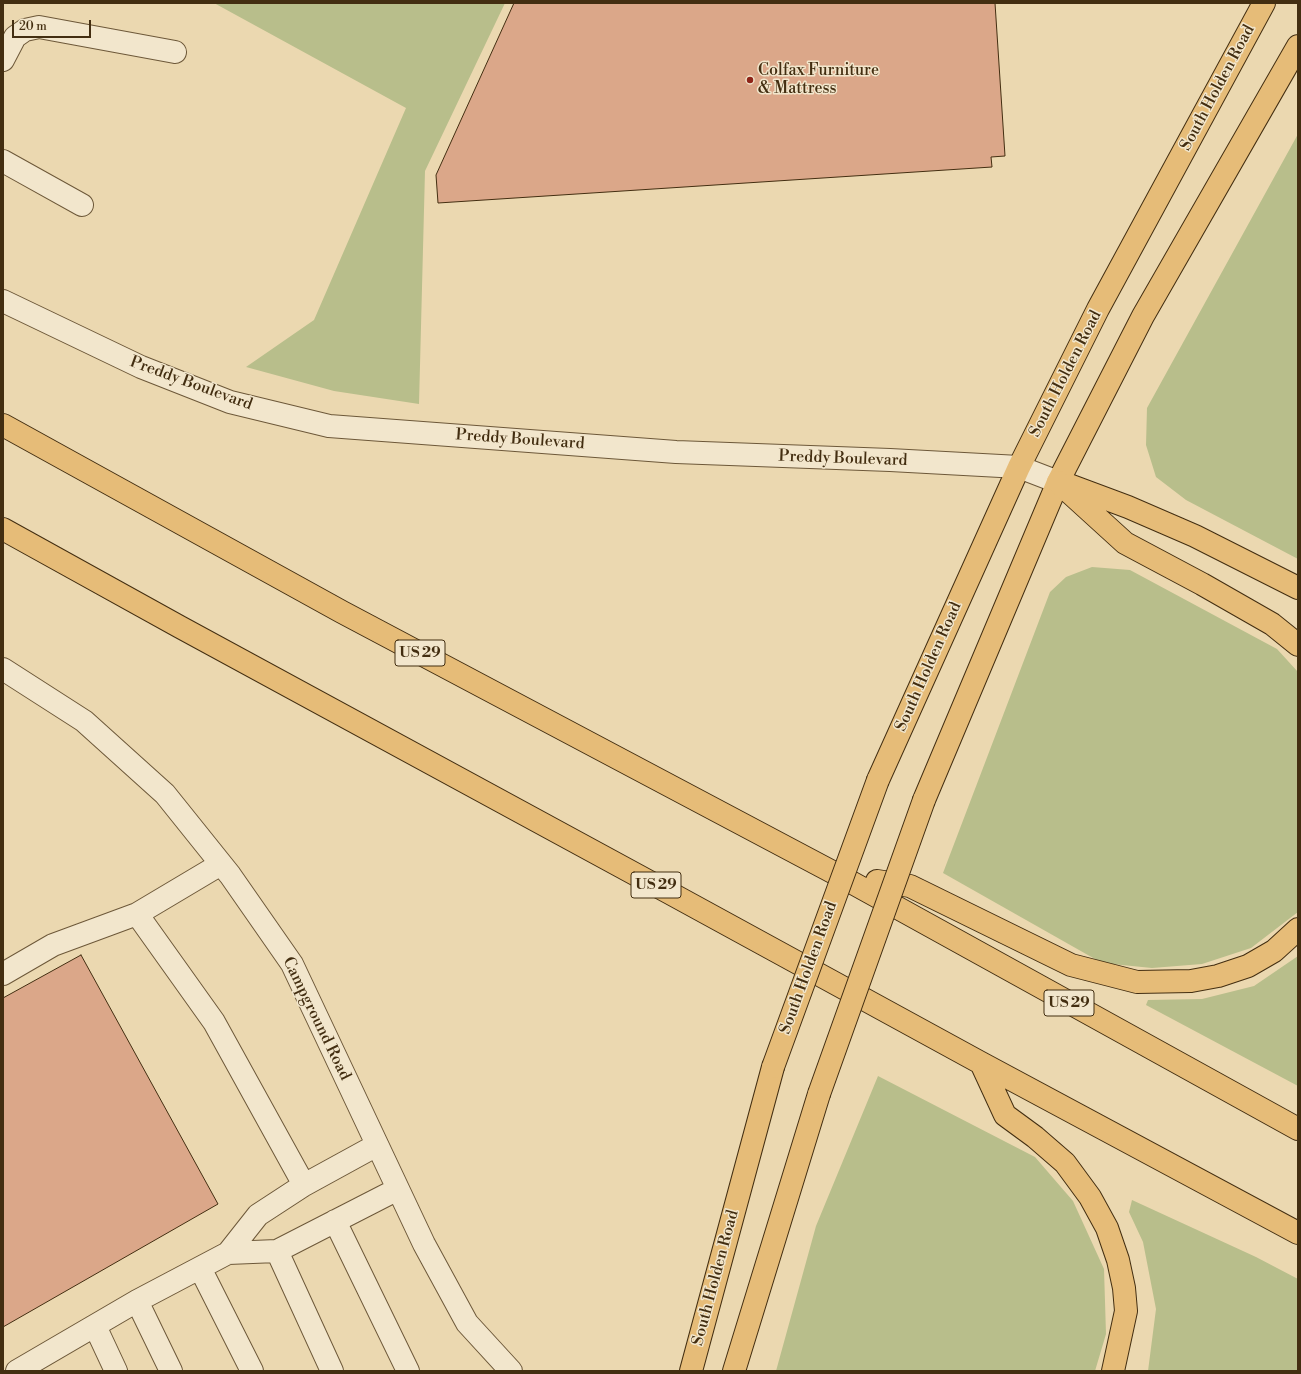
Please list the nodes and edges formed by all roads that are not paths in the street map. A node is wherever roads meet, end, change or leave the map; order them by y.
1 (1264, 3) edge
2 (6, 46) edge
3 (1298, 46) edge
4 (175, 52) dead end
5 (3, 161) edge
6 (82, 205) dead end
7 (3, 301) edge
8 (3, 425) edge
9 (1019, 467) junction
10 (1058, 482) junction
11 (3, 529) edge
12 (1298, 588) edge
13 (1298, 645) edge
14 (3, 669) edge
15 (221, 864) junction
16 (840, 876) junction
17 (137, 914) junction
18 (1298, 929) edge
19 (3, 974) edge
20 (981, 1063) junction
21 (1298, 1129) edge
22 (377, 1146) junction
23 (304, 1185) junction
24 (398, 1189) junction
25 (335, 1221) junction
26 (1298, 1233) edge
27 (277, 1251) junction
28 (228, 1253) junction
29 (200, 1268) junction
30 (136, 1301) junction
31 (94, 1326) junction
32 (41, 1365) edge
33 (17, 1371) edge
34 (116, 1371) edge
35 (171, 1371) edge
36 (252, 1371) edge
37 (332, 1371) edge
38 (408, 1371) edge
39 (511, 1371) edge
40 (691, 1371) edge
41 (734, 1371) edge
42 (1114, 1371) edge

1 - 9 main road, South Holden Road
2 - 4 street
3 - 10 main road
5 - 6 street
7 - 9 street, Preddy Boulevard
8 - 16 main road, US 29
9 - 10 street, Preddy Boulevard
9 - 40 main road, South Holden Road, bridge
10 - 12 main road
10 - 13 main road
10 - 41 main road, bridge
11 - 20 main road, US 29
14 - 15 street, Campground Road
15 - 17 street
15 - 22 street, Campground Road
16 - 18 main road
16 - 21 main road, US 29
17 - 19 street
17 - 23 street
20 - 26 main road, US 29
20 - 42 main road
22 - 23 street
22 - 24 street, Campground Road
23 - 28 street
24 - 25 street
24 - 39 street, Campground Road
25 - 27 street
25 - 38 street
27 - 28 street
27 - 37 street
28 - 29 street
29 - 30 street
29 - 36 street
30 - 31 street
30 - 35 street
31 - 32 street
31 - 34 street
32 - 33 street

